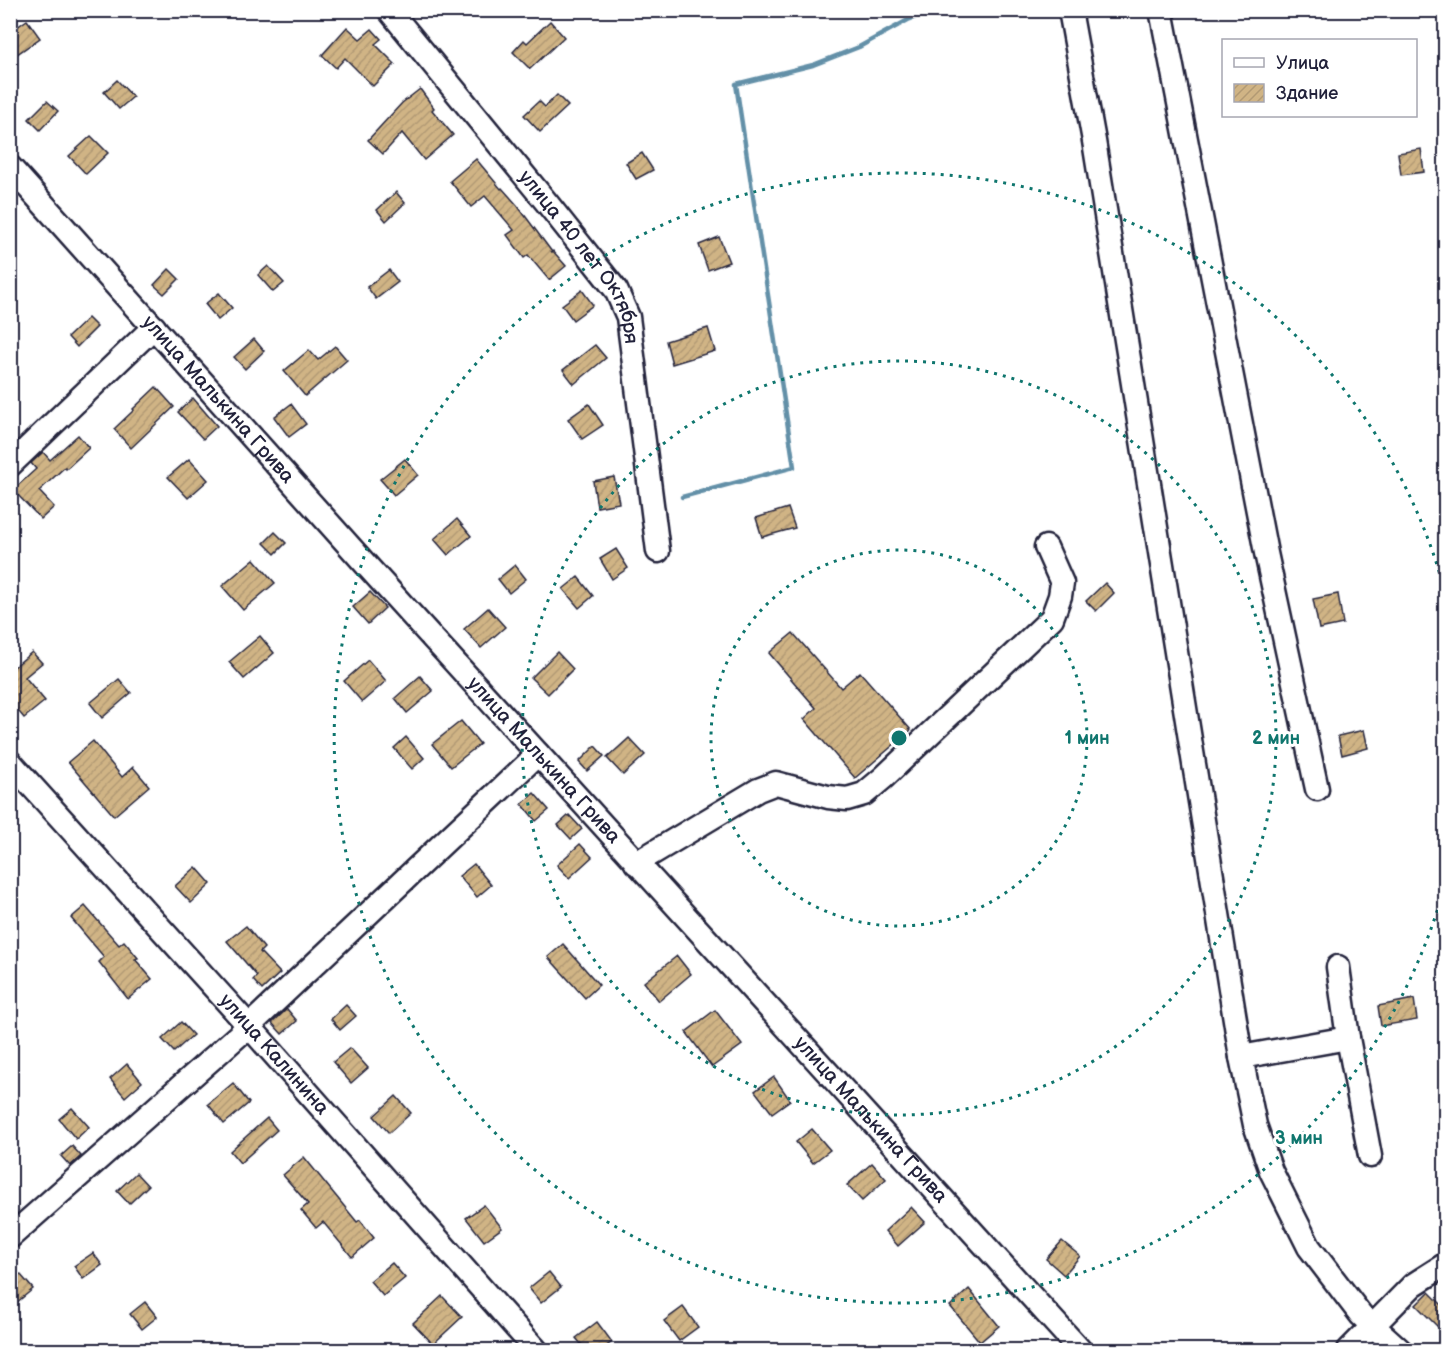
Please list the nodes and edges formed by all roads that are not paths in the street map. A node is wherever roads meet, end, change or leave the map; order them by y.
1 (388, 10) edge
2 (1070, 10) edge
3 (1161, 10) edge
4 (10, 167) edge
5 (154, 327) junction
6 (10, 465) edge
7 (1046, 547) dead end
8 (658, 551) dead end
9 (538, 754) junction
10 (10, 762) edge
11 (1317, 789) dead end
12 (636, 863) junction
13 (1338, 967) dead end
14 (249, 1026) junction
15 (1348, 1038) junction
16 (1241, 1057) junction
17 (1370, 1156) dead end
18 (10, 1237) edge
19 (1446, 1264) edge
20 (1372, 1326) junction
21 (536, 1350) edge
22 (1080, 1350) edge
23 (1349, 1350) edge
24 (1400, 1350) edge

1 - 8 street, улица 40 лет Октября
2 - 16 street
3 - 11 street
4 - 5 street, улица Малькина Грива
5 - 6 street
5 - 9 street, улица Малькина Грива
7 - 12 street
9 - 12 street, улица Малькина Грива
9 - 14 street
10 - 14 street, улица Калинина
12 - 22 street, улица Малькина Грива
13 - 15 street
14 - 18 street
14 - 21 street, улица Калинина
15 - 16 street
15 - 17 street
16 - 20 street
19 - 20 street
20 - 23 street
20 - 24 street

